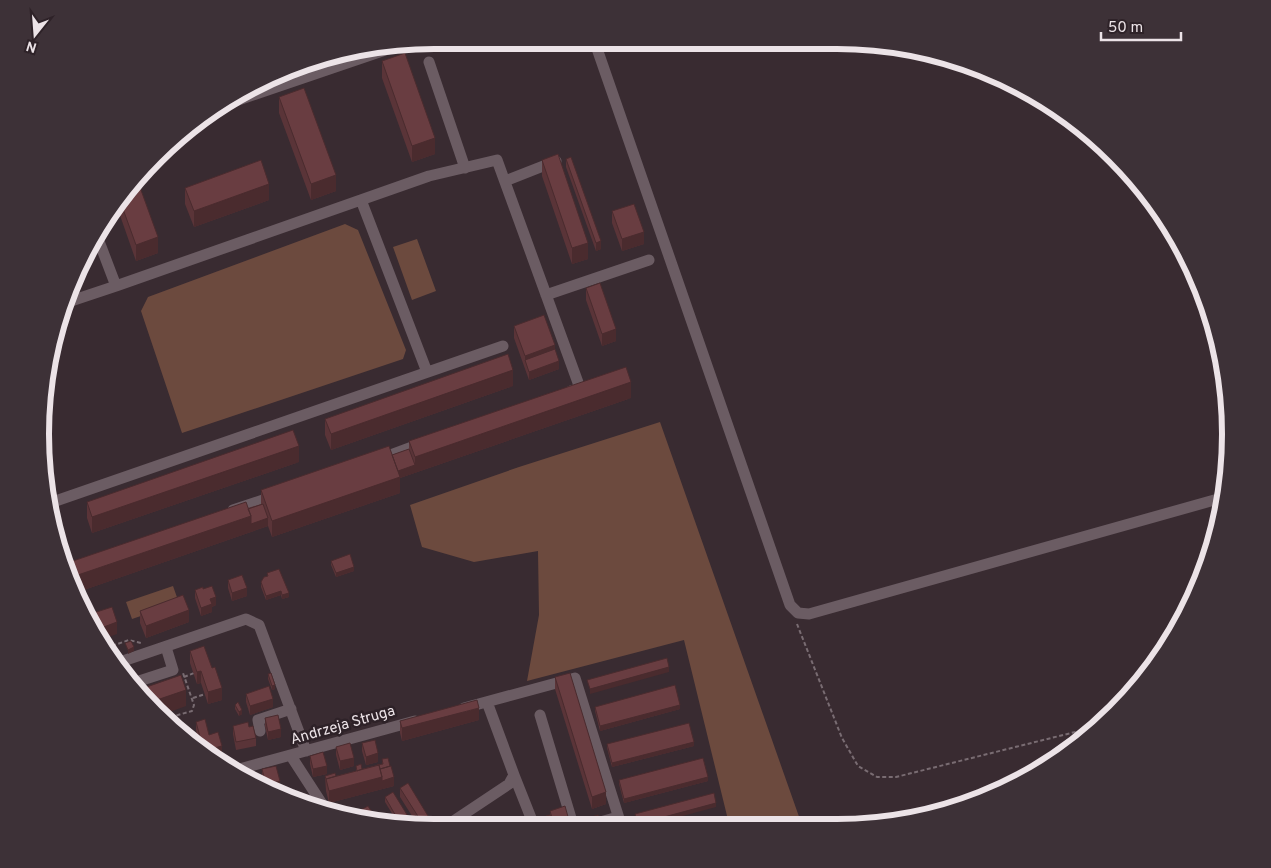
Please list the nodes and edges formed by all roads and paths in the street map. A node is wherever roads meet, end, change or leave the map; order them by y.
1 (597, 49) edge
2 (375, 53) edge
3 (429, 62) dead end
4 (246, 97) edge
5 (557, 161) edge
6 (465, 168) junction
7 (505, 181) junction
8 (361, 200) junction
9 (99, 242) edge
10 (649, 260) dead end
11 (116, 286) junction
12 (546, 296) junction
13 (73, 300) edge
14 (503, 346) dead end
15 (426, 372) junction
16 (562, 394) edge
17 (432, 440) edge
18 (366, 463) edge
19 (283, 493) edge
20 (1217, 499) edge
21 (55, 501) edge
22 (218, 516) edge
23 (797, 623) dead end
24 (142, 643) dead end
25 (112, 645) edge
26 (166, 647) junction
27 (123, 661) edge
28 (181, 669) dead end
29 (194, 674) edge
30 (184, 677) junction
31 (138, 681) edge
32 (205, 694) edge
33 (192, 698) junction
34 (487, 702) junction
35 (291, 709) junction
36 (176, 710) dead end
37 (449, 712) edge
38 (177, 715) junction
39 (540, 715) dead end
40 (172, 716) edge
41 (430, 717) edge
42 (1084, 730) edge
43 (260, 731) dead end
44 (306, 751) junction
45 (291, 756) junction
46 (242, 768) edge
47 (514, 775) junction
48 (321, 802) edge
49 (456, 819) edge
50 (531, 819) edge
51 (573, 819) edge
52 (619, 819) edge

1 - 20 street
2 - 4 street
3 - 6 street
5 - 7 street
6 - 7 street
6 - 8 street
7 - 12 street
8 - 11 street
8 - 15 street
9 - 11 street
10 - 12 street
11 - 13 street
12 - 16 street
14 - 15 street
15 - 21 street
17 - 18 street
19 - 22 street
23 - 42 path
24 - 25 path
26 - 27 street
26 - 31 street
26 - 35 street
28 - 30 path
29 - 30 path
30 - 33 path
32 - 33 path
33 - 38 path
34 - 37 street
34 - 47 street
34 - 52 street
35 - 43 street
35 - 44 street
36 - 38 path
38 - 40 path
39 - 51 street
41 - 44 street, Andrzeja Struga
44 - 45 street, Andrzeja Struga
45 - 46 street, Andrzeja Struga
45 - 48 street
47 - 49 street
47 - 50 street

